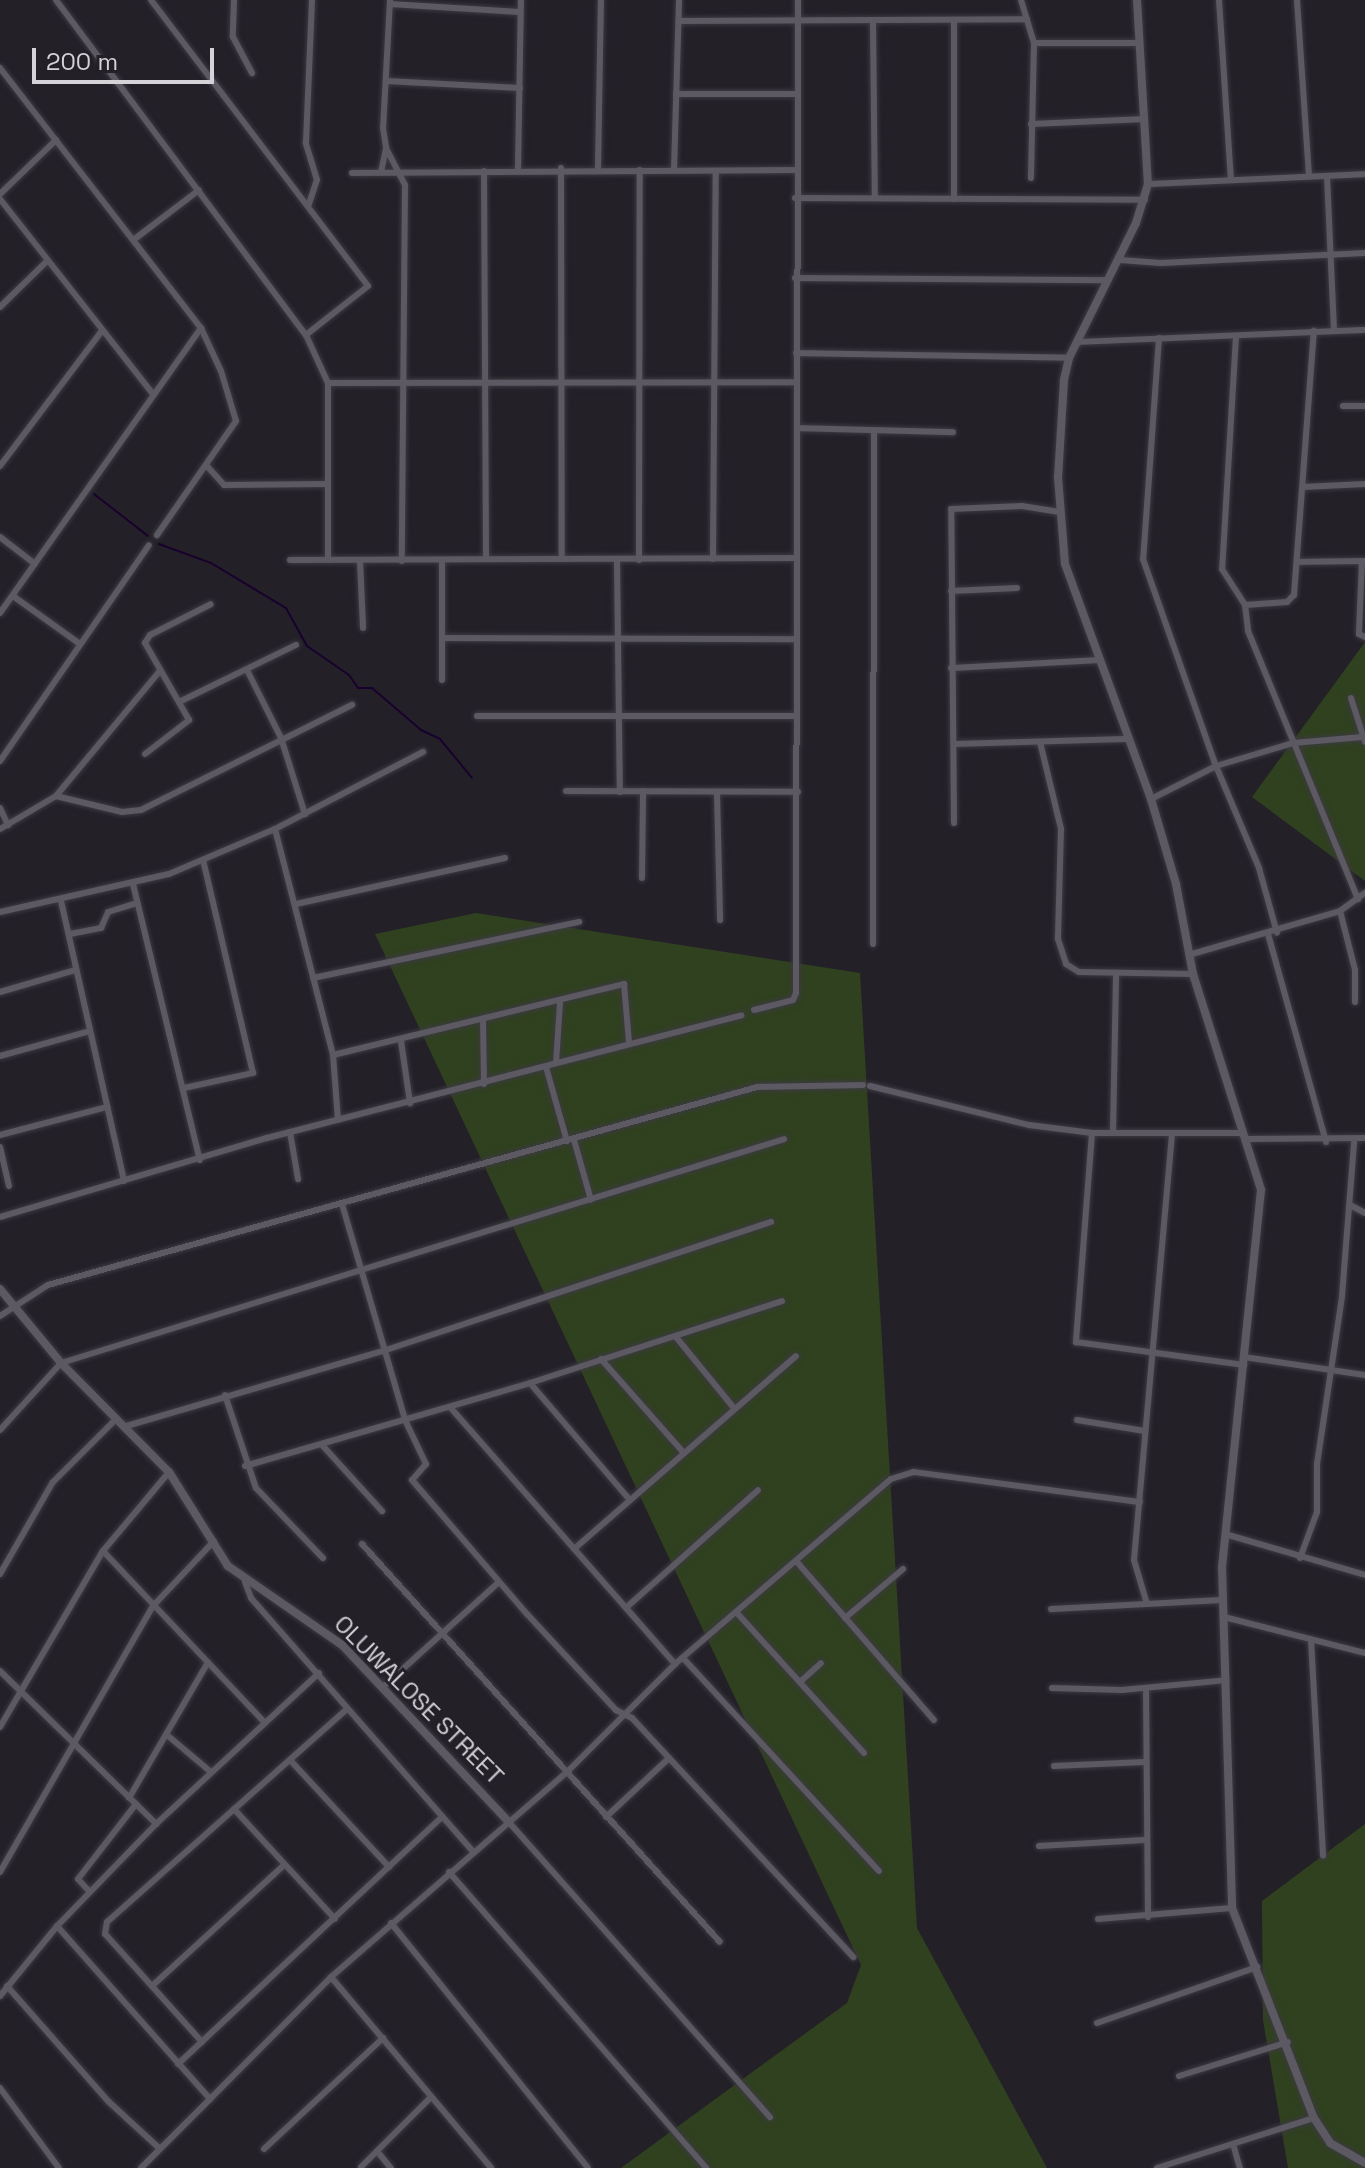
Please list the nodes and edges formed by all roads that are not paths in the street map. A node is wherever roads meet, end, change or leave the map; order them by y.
1 (56, 0) edge
2 (151, 0) edge
3 (234, 0) edge
4 (312, 0) edge
5 (521, 0) edge
6 (601, 0) edge
7 (679, 0) edge
8 (798, 0) edge
9 (1021, 0) edge
10 (1137, 0) edge
11 (1219, 0) edge
12 (1297, 0) edge
13 (390, 2) edge
14 (520, 12) junction
15 (1027, 19) junction
16 (799, 20) junction
17 (954, 20) junction
18 (679, 21) junction
19 (873, 21) junction
20 (1034, 43) junction
21 (1136, 43) junction
22 (0, 68) edge
23 (252, 73) dead end
24 (386, 81) junction
25 (520, 88) junction
26 (676, 94) junction
27 (798, 94) junction
28 (1145, 119) junction
29 (1031, 124) junction
30 (56, 140) junction
31 (386, 148) junction
32 (518, 168) junction
33 (561, 168) junction
34 (598, 168) junction
35 (640, 170) junction
36 (674, 170) junction
37 (796, 170) junction
38 (484, 171) junction
39 (716, 171) junction
40 (381, 172) junction
41 (352, 173) dead end
42 (402, 174) junction
43 (1365, 174) edge
44 (1327, 176) junction
45 (1309, 177) junction
46 (1031, 178) dead end
47 (1231, 180) junction
48 (1148, 184) junction
49 (199, 190) junction
50 (0, 196) edge
51 (795, 198) junction
52 (875, 198) junction
53 (954, 199) junction
54 (1145, 200) junction
55 (309, 204) junction
56 (136, 238) junction
57 (1365, 253) edge
58 (1332, 255) junction
59 (1120, 260) junction
60 (47, 261) junction
61 (795, 278) junction
62 (1108, 280) junction
63 (0, 307) edge
64 (201, 328) junction
65 (1365, 330) edge
66 (1314, 331) junction
67 (1334, 331) junction
68 (101, 332) junction
69 (306, 335) junction
70 (1236, 336) junction
71 (1159, 338) junction
72 (1078, 342) junction
73 (796, 353) junction
74 (1069, 358) junction
75 (795, 382) junction
76 (328, 383) junction
77 (636, 383) junction
78 (406, 384) junction
79 (715, 384) junction
80 (559, 385) junction
81 (481, 386) junction
82 (153, 394) junction
83 (1343, 406) dead end
84 (1365, 406) edge
85 (797, 428) junction
86 (874, 432) junction
87 (953, 432) dead end
88 (206, 465) junction
89 (0, 466) edge
90 (327, 484) junction
91 (1365, 484) edge
92 (1303, 487) junction
93 (1060, 512) junction
94 (157, 535) dead end
95 (0, 537) edge
96 (149, 545) dead end
97 (797, 558) junction
98 (486, 559) junction
99 (562, 559) junction
100 (713, 559) junction
101 (290, 560) dead end
102 (328, 560) junction
103 (617, 560) junction
104 (639, 560) junction
105 (360, 561) junction
106 (402, 561) junction
107 (442, 561) junction
108 (1364, 561) edge
109 (1297, 562) junction
110 (35, 564) junction
111 (1017, 588) dead end
112 (951, 591) junction
113 (13, 596) junction
114 (211, 604) dead end
115 (1245, 605) junction
116 (0, 613) edge
117 (363, 628) dead end
118 (1365, 637) edge
119 (442, 638) junction
120 (619, 638) junction
121 (797, 639) junction
122 (80, 644) junction
123 (296, 645) dead end
124 (1097, 660) junction
125 (951, 668) junction
126 (159, 672) junction
127 (248, 672) junction
128 (442, 680) dead end
129 (1351, 698) dead end
130 (181, 701) junction
131 (352, 705) dead end
132 (477, 716) dead end
133 (796, 716) junction
134 (618, 718) junction
135 (281, 738) junction
136 (1125, 739) junction
137 (1364, 739) edge
138 (1040, 742) junction
139 (1293, 743) junction
140 (954, 744) junction
141 (423, 752) dead end
142 (145, 754) dead end
143 (0, 761) edge
144 (1216, 766) junction
145 (566, 791) dead end
146 (643, 791) junction
147 (620, 792) junction
148 (798, 792) junction
149 (717, 793) junction
150 (56, 796) junction
151 (1151, 799) junction
152 (0, 808) edge
153 (305, 814) junction
154 (954, 823) dead end
155 (8, 825) junction
156 (0, 829) edge
157 (275, 829) junction
158 (505, 858) dead end
159 (203, 860) junction
160 (642, 878) dead end
161 (133, 884) junction
162 (1365, 893) edge
163 (1358, 899) junction
164 (61, 901) junction
165 (137, 903) junction
166 (296, 904) junction
167 (1340, 911) junction
168 (0, 912) edge
169 (720, 920) dead end
170 (579, 922) dead end
171 (1277, 933) junction
172 (70, 934) junction
173 (1268, 934) junction
174 (873, 944) dead end
175 (1192, 954) junction
176 (75, 970) junction
177 (1116, 974) junction
178 (1193, 974) junction
179 (313, 978) junction
180 (0, 992) edge
181 (560, 1002) junction
182 (1355, 1002) dead end
183 (754, 1010) dead end
184 (741, 1015) dead end
185 (483, 1020) junction
186 (90, 1031) junction
187 (401, 1041) junction
188 (629, 1042) junction
189 (333, 1055) junction
190 (0, 1056) edge
191 (556, 1063) junction
192 (546, 1067) junction
193 (484, 1084) junction
194 (184, 1088) junction
195 (410, 1103) junction
196 (107, 1107) junction
197 (338, 1120) junction
198 (290, 1132) junction
199 (1092, 1133) junction
200 (1113, 1133) junction
201 (1172, 1134) junction
202 (0, 1135) edge
203 (1244, 1136) junction
204 (1365, 1138) edge
205 (784, 1139) dead end
206 (570, 1140) junction
207 (1326, 1142) junction
208 (1354, 1142) junction
209 (0, 1147) edge
210 (200, 1160) junction
211 (298, 1179) dead end
212 (124, 1181) junction
213 (9, 1186) dead end
214 (591, 1200) junction
215 (342, 1204) junction
216 (1350, 1205) junction
217 (1365, 1213) edge
218 (0, 1217) edge
219 (771, 1222) dead end
220 (363, 1272) junction
221 (0, 1289) edge
222 (782, 1301) dead end
223 (12, 1304) junction
224 (0, 1316) edge
225 (676, 1337) junction
226 (383, 1351) junction
227 (1156, 1354) junction
228 (796, 1356) dead end
229 (601, 1359) junction
230 (1244, 1361) junction
231 (61, 1363) junction
232 (1332, 1370) junction
233 (1365, 1375) edge
234 (530, 1383) junction
235 (225, 1395) junction
236 (450, 1407) junction
237 (733, 1407) junction
238 (116, 1419) junction
239 (405, 1420) junction
240 (1077, 1420) dead end
241 (123, 1427) junction
242 (0, 1430) edge
243 (1145, 1431) junction
244 (323, 1446) junction
245 (683, 1452) junction
246 (245, 1466) junction
247 (169, 1472) junction
248 (758, 1490) dead end
249 (630, 1500) junction
250 (1140, 1502) junction
251 (382, 1511) dead end
252 (1225, 1534) junction
253 (214, 1541) junction
254 (362, 1544) dead end
255 (574, 1549) junction
256 (103, 1551) junction
257 (323, 1558) dead end
258 (1300, 1558) junction
259 (797, 1562) junction
260 (903, 1569) dead end
261 (0, 1574) edge
262 (1365, 1575) edge
263 (245, 1582) junction
264 (499, 1582) junction
265 (1223, 1600) junction
266 (1147, 1604) junction
267 (153, 1606) junction
268 (628, 1606) junction
269 (1051, 1609) dead end
270 (737, 1613) junction
271 (1224, 1617) junction
272 (845, 1618) junction
273 (442, 1632) junction
274 (1311, 1640) junction
275 (1365, 1653) edge
276 (684, 1659) junction
277 (208, 1662) junction
278 (821, 1663) dead end
279 (675, 1664) junction
280 (0, 1671) edge
281 (319, 1673) junction
282 (1227, 1680) junction
283 (800, 1682) junction
284 (384, 1686) junction
285 (1052, 1688) dead end
286 (1146, 1688) junction
287 (20, 1692) junction
288 (346, 1710) junction
289 (624, 1713) junction
290 (934, 1720) dead end
291 (265, 1723) junction
292 (0, 1727) edge
293 (167, 1735) junction
294 (73, 1748) junction
295 (864, 1753) dead end
296 (669, 1758) junction
297 (290, 1760) junction
298 (1144, 1762) junction
299 (1054, 1766) dead end
300 (211, 1772) junction
301 (567, 1772) junction
302 (129, 1798) junction
303 (136, 1804) junction
304 (234, 1809) junction
305 (442, 1817) junction
306 (606, 1817) junction
307 (507, 1820) junction
308 (156, 1824) junction
309 (1144, 1840) junction
310 (1039, 1846) dead end
311 (473, 1852) junction
312 (1323, 1856) dead end
313 (283, 1866) junction
314 (389, 1867) junction
315 (879, 1871) dead end
316 (0, 1872) edge
317 (449, 1872) junction
318 (89, 1891) junction
319 (1232, 1908) junction
320 (1148, 1917) junction
321 (335, 1919) junction
322 (1098, 1919) dead end
323 (391, 1923) junction
324 (57, 1926) junction
325 (720, 1942) dead end
326 (853, 1957) dead end
327 (1257, 1967) junction
328 (331, 1977) junction
329 (7, 1986) junction
330 (152, 1986) junction
331 (0, 1996) edge
332 (1097, 2023) dead end
333 (383, 2038) junction
334 (202, 2042) junction
335 (1288, 2042) junction
336 (178, 2064) junction
337 (1179, 2076) dead end
338 (0, 2088) edge
339 (210, 2099) junction
340 (429, 2099) junction
341 (770, 2117) dead end
342 (1314, 2118) junction
343 (1233, 2144) junction
344 (159, 2148) junction
345 (264, 2149) dead end
346 (377, 2151) junction
347 (1365, 2163) edge
348 (361, 2167) edge
349 (59, 2168) edge
350 (141, 2168) edge
351 (391, 2168) edge
352 (491, 2168) edge
353 (588, 2168) edge
354 (706, 2168) edge
355 (1158, 2168) edge
356 (1240, 2168) edge

1 - 49 street
2 - 55 street
3 - 23 street
4 - 55 street
5 - 14 street
6 - 34 street
7 - 18 street
8 - 16 street
9 - 15 street
10 - 21 street
11 - 47 street
12 - 45 street
13 - 14 street
13 - 24 street
14 - 25 street
15 - 17 street
15 - 20 street
16 - 18 street
16 - 19 street
16 - 27 street
17 - 19 street
17 - 53 street
18 - 26 street
19 - 52 street
20 - 21 street
20 - 29 street
21 - 28 street
22 - 30 street
24 - 25 street
24 - 31 street
25 - 32 street
26 - 27 street
26 - 36 street
27 - 37 street
28 - 29 street
28 - 48 street
29 - 46 street
30 - 50 street
30 - 56 street
31 - 40 street
31 - 42 street
32 - 33 street
32 - 38 street
33 - 34 street
33 - 80 street
34 - 35 street
35 - 36 street
35 - 77 street
36 - 39 street
37 - 39 street
37 - 51 street
38 - 42 street
38 - 81 street
39 - 79 street
40 - 41 street
40 - 42 street
42 - 78 street
43 - 44 street
44 - 45 street
44 - 58 street
45 - 47 street
47 - 48 street
48 - 54 street
49 - 56 street
49 - 69 street
50 - 60 street
51 - 52 street
51 - 61 street
52 - 53 street
53 - 54 street
54 - 59 street
55 - 69 street
56 - 64 street
57 - 58 street
58 - 59 street
58 - 67 street
59 - 62 street
60 - 63 street
60 - 68 street
61 - 62 street
61 - 73 street
62 - 72 street
64 - 82 street
64 - 88 street
65 - 67 street
66 - 67 street
66 - 70 street
66 - 92 street
68 - 82 street
68 - 89 street
69 - 76 street
70 - 71 street
70 - 115 street
71 - 72 street
71 - 144 street
72 - 74 street
73 - 74 street
73 - 75 street
74 - 93 street
75 - 79 street
75 - 85 street
76 - 78 street
76 - 90 street
77 - 79 street
77 - 80 street
77 - 104 street
78 - 81 street
78 - 106 street
79 - 100 street
80 - 81 street
80 - 99 street
81 - 98 street
82 - 110 street
83 - 84 street
85 - 86 street
85 - 97 street
86 - 87 street
86 - 174 street
88 - 90 street
88 - 94 street
90 - 102 street
91 - 92 street
92 - 109 street
93 - 112 street
93 - 124 street
95 - 110 street
96 - 122 street
97 - 100 street
97 - 121 street
98 - 99 street
98 - 107 street
99 - 103 street
100 - 104 street
101 - 102 street
102 - 105 street
103 - 104 street
103 - 120 street
105 - 106 street
105 - 117 street
106 - 107 street
107 - 119 street
108 - 109 street
108 - 118 street
109 - 115 street
110 - 113 street
111 - 112 street
112 - 125 street
113 - 116 street
113 - 122 street
114 - 126 street
115 - 139 street
119 - 120 street
119 - 128 street
120 - 121 street
120 - 134 street
121 - 133 street
122 - 143 street
123 - 127 street
124 - 125 street
124 - 136 street
125 - 140 street
126 - 130 street
126 - 150 street
127 - 130 street
127 - 135 street
129 - 137 street
130 - 142 street
131 - 135 street
132 - 134 street
133 - 134 street
133 - 148 street
134 - 147 street
135 - 150 street
135 - 153 street
136 - 138 street
136 - 151 street
137 - 139 street
138 - 140 street
138 - 177 street
139 - 144 street
139 - 163 street
140 - 154 street
141 - 153 street
144 - 151 street
144 - 171 street
145 - 147 street
146 - 147 street
146 - 149 street
146 - 160 street
148 - 149 street
148 - 183 street
149 - 169 street
150 - 155 street
151 - 175 street
152 - 155 street
153 - 157 street
155 - 156 street
157 - 159 street
157 - 166 street
158 - 166 street
159 - 161 street
159 - 194 street
161 - 164 street
161 - 165 street
162 - 163 street
163 - 167 street
164 - 168 street
164 - 172 street
165 - 172 street
165 - 194 street
166 - 179 street
167 - 171 street
167 - 182 street
170 - 179 street
171 - 173 street
172 - 176 street
173 - 175 street
173 - 207 street
175 - 178 street
176 - 180 street
176 - 186 street
177 - 178 street
177 - 200 street
178 - 203 street
179 - 189 street
181 - 185 street
181 - 188 street
181 - 191 street
184 - 188 street
185 - 187 street
185 - 193 street
186 - 190 street
186 - 196 street
187 - 189 street
187 - 195 street
188 - 191 street
189 - 197 street
191 - 192 street
192 - 193 street
192 - 206 street
193 - 195 street
194 - 210 street
195 - 197 street
196 - 202 street
196 - 212 street
197 - 198 street
198 - 210 street
198 - 211 street
199 - 200 street
199 - 206 street
199 - 227 street
200 - 201 street
201 - 203 street
201 - 227 street
203 - 207 street
203 - 230 street
204 - 208 street
205 - 214 street
206 - 214 street
206 - 215 street
207 - 208 street
208 - 216 street
209 - 213 street
210 - 212 street
212 - 218 street
214 - 220 street
215 - 220 street
215 - 223 street
216 - 217 street
216 - 232 street
219 - 226 street
220 - 226 street
220 - 231 street
221 - 223 street, OLUWALOSE STREET
222 - 225 street
223 - 224 street
223 - 231 street, OLUWALOSE STREET
225 - 229 street
225 - 237 street
226 - 235 street
226 - 239 street
227 - 230 street
227 - 243 street
228 - 237 street
229 - 234 street
229 - 245 street
230 - 232 street
230 - 252 street
231 - 238 street, OLUWALOSE STREET
231 - 242 street
232 - 233 street
232 - 258 street
234 - 236 street
234 - 249 street
235 - 241 street
235 - 246 street
236 - 239 street
236 - 255 street
237 - 245 street
238 - 241 street, OLUWALOSE STREET
238 - 261 street
239 - 244 street
239 - 264 street
240 - 243 street
241 - 247 street, OLUWALOSE STREET
243 - 250 street
244 - 246 street
244 - 251 street
245 - 249 street
246 - 257 street
247 - 253 street, OLUWALOSE STREET
247 - 256 street
248 - 268 street
249 - 255 street
250 - 259 street
250 - 266 street
252 - 258 street
252 - 265 street
253 - 263 street, OLUWALOSE STREET
253 - 267 street
254 - 273 street
255 - 268 street
256 - 267 street
256 - 287 street
258 - 262 street
259 - 270 street
259 - 272 street
260 - 272 street
263 - 281 street
263 - 284 street, OLUWALOSE STREET
264 - 273 street
264 - 289 street
265 - 266 street
265 - 271 street
266 - 269 street
267 - 277 street
267 - 294 street
268 - 279 street
270 - 276 street
270 - 283 street
271 - 274 street
271 - 282 street
272 - 290 street
273 - 284 street
273 - 301 street
274 - 275 street
274 - 312 street
276 - 279 street
276 - 315 street
277 - 291 street
277 - 293 street
278 - 283 street
279 - 289 street
280 - 287 street
281 - 288 street
281 - 291 street
282 - 286 street
282 - 319 street
283 - 295 street
284 - 307 street, OLUWALOSE STREET
285 - 286 street
286 - 298 street
287 - 292 street
287 - 294 street
288 - 297 street
288 - 305 street
289 - 296 street
289 - 301 street
291 - 300 street
293 - 300 street
293 - 302 street
294 - 302 street
294 - 316 street
296 - 306 street
296 - 326 street
297 - 304 street
297 - 314 street
298 - 299 street
298 - 309 street
300 - 308 street
301 - 306 street
301 - 307 street
302 - 303 street
303 - 308 street
303 - 318 street
304 - 313 street
304 - 330 street
305 - 311 street
305 - 314 street
306 - 325 street
307 - 311 street
307 - 341 street, OLUWALOSE STREET
308 - 318 street
309 - 310 street
309 - 320 street
311 - 317 street
313 - 321 street
313 - 330 street
314 - 321 street
317 - 323 street
317 - 354 street
318 - 324 street
319 - 320 street
319 - 327 street
320 - 322 street
321 - 334 street
323 - 328 street
323 - 353 street
324 - 329 street
324 - 336 street
327 - 332 street
327 - 335 street
328 - 333 street
328 - 339 street
329 - 331 street
329 - 344 street
330 - 334 street
333 - 340 street
333 - 345 street
334 - 336 street
335 - 337 street
335 - 342 street
336 - 339 street
338 - 349 street
339 - 344 street
340 - 346 street
340 - 352 street
342 - 343 street
342 - 347 street
343 - 355 street
343 - 356 street
344 - 350 street
346 - 348 street
346 - 351 street

